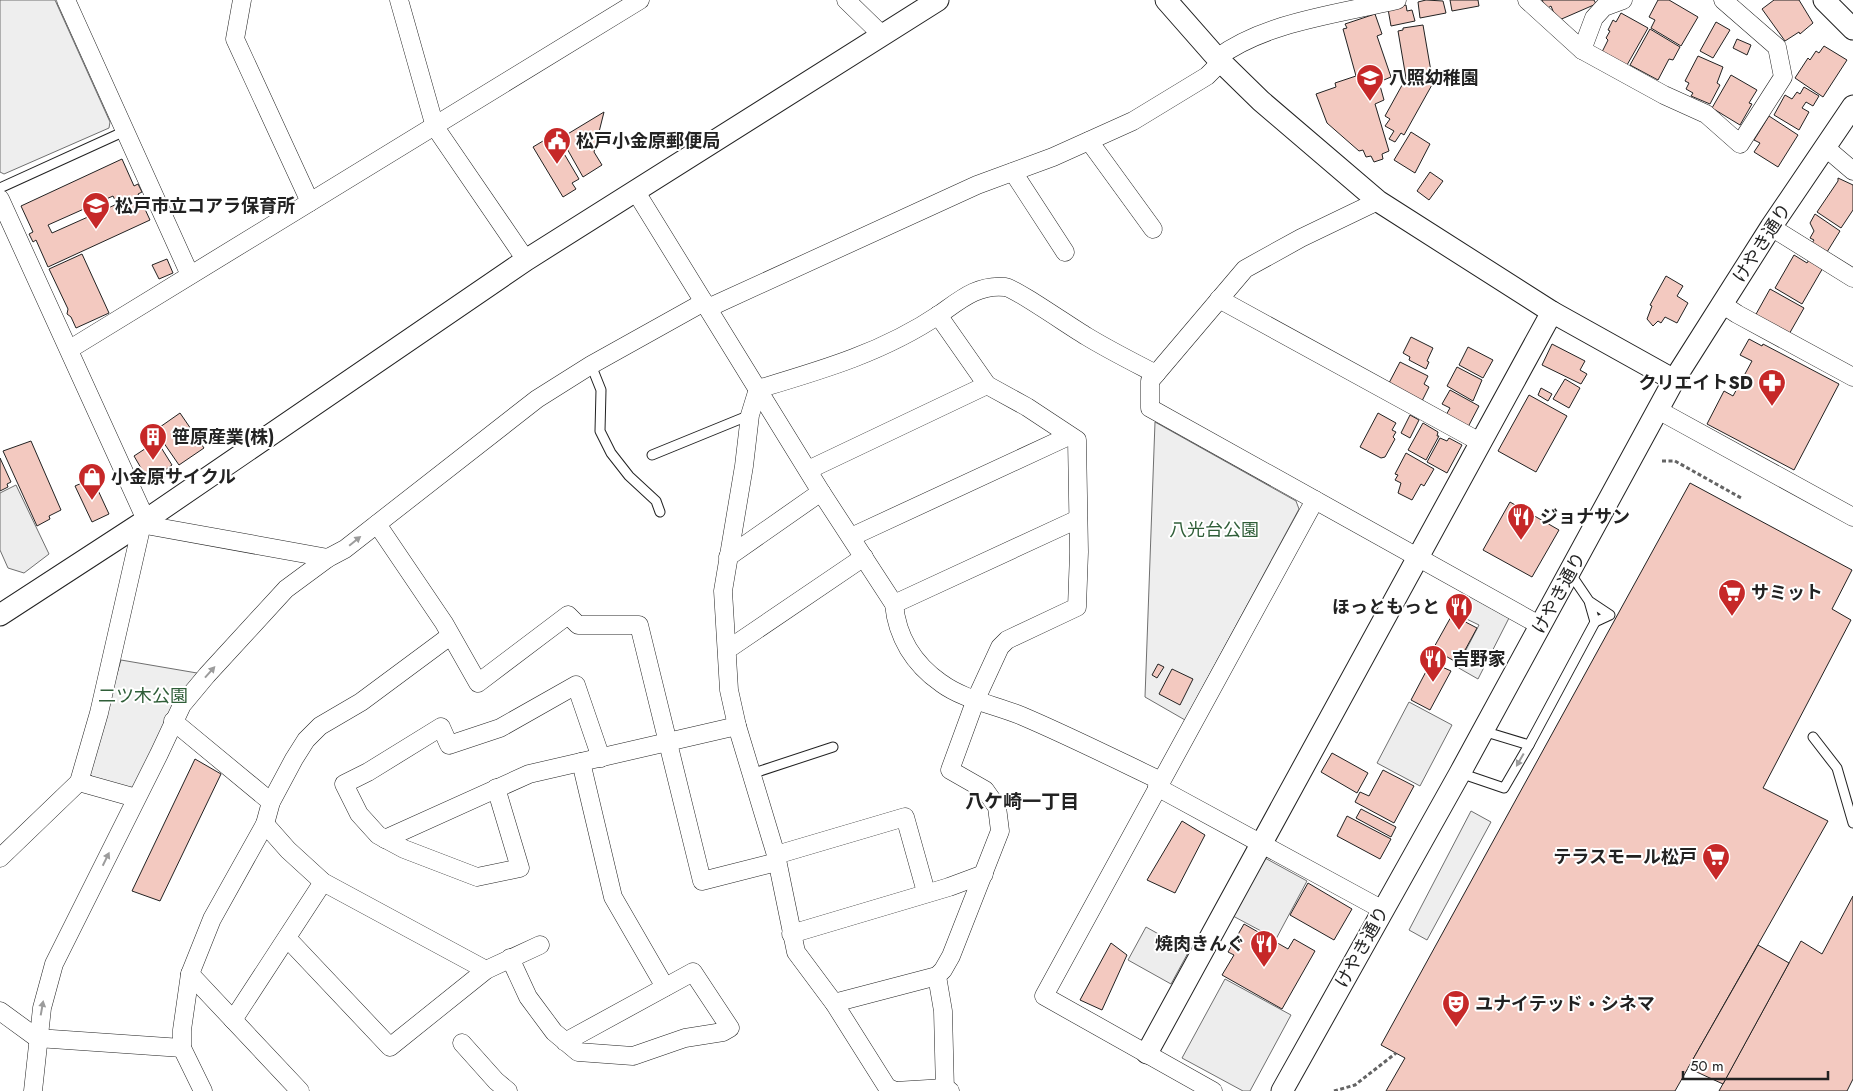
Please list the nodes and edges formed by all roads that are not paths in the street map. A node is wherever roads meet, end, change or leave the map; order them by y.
1 (66, 0) edge
2 (242, 0) edge
3 (399, 0) edge
4 (640, 0) edge
5 (846, 0) edge
6 (938, 0) edge
7 (1166, 0) edge
8 (1397, 0) edge
9 (1527, 0) edge
10 (1623, 0) edge
11 (1724, 0) edge
12 (1828, 2) edge
13 (1853, 29) edge
14 (882, 35) junction
15 (1582, 50) junction
16 (1219, 60) junction
17 (1853, 106) edge
18 (435, 127) junction
19 (125, 131) junction
20 (1089, 141) junction
21 (1826, 148) junction
22 (1853, 171) edge
23 (1013, 172) junction
24 (0, 188) edge
25 (636, 192) junction
26 (0, 199) edge
27 (1378, 200) junction
28 (310, 202) junction
29 (1771, 228) junction
30 (1152, 230) dead end
31 (1065, 252) dead end
32 (526, 260) junction
33 (190, 275) junction
34 (1853, 278) edge
35 (1219, 299) junction
36 (1722, 304) junction
37 (706, 305) junction
38 (1552, 312) junction
39 (938, 315) junction
40 (70, 349) junction
41 (591, 365) junction
42 (1156, 374) junction
43 (1853, 377) edge
44 (1674, 380) junction
45 (987, 385) junction
46 (758, 389) junction
47 (1658, 410) junction
48 (750, 415) junction
49 (1069, 436) junction
50 (1480, 442) junction
51 (652, 455) dead end
52 (808, 470) junction
53 (821, 492) junction
54 (1315, 500) junction
55 (660, 512) dead end
56 (1853, 517) edge
57 (1078, 519) junction
58 (142, 523) junction
59 (376, 524) junction
60 (851, 537) junction
61 (728, 557) junction
62 (864, 557) junction
63 (328, 558) junction
64 (1418, 559) junction
65 (1570, 573) junction
66 (1590, 600) junction
67 (894, 604) junction
68 (2, 610) edge
69 (1595, 622) junction
70 (1541, 626) junction
71 (450, 636) junction
72 (727, 650) junction
73 (976, 699) junction
74 (173, 721) junction
75 (737, 726) junction
76 (1483, 731) junction
77 (1813, 737) dead end
78 (668, 743) junction
79 (1529, 744) junction
80 (834, 746) dead end
81 (601, 758) junction
82 (581, 762) junction
83 (1460, 773) junction
84 (751, 774) junction
85 (79, 782) junction
86 (1159, 784) junction
87 (496, 788) junction
88 (136, 798) junction
89 (271, 802) junction
90 (1853, 823) edge
91 (265, 824) junction
92 (385, 839) junction
93 (1260, 843) junction
94 (0, 858) edge
95 (777, 858) junction
96 (984, 874) junction
97 (323, 882) junction
98 (926, 892) junction
99 (1382, 910) junction
100 (791, 934) junction
101 (287, 938) junction
102 (540, 945) dead end
103 (510, 958) junction
104 (486, 970) junction
105 (190, 974) junction
106 (937, 976) junction
107 (665, 987) junction
108 (834, 1003) junction
109 (0, 1011) edge
110 (233, 1020) junction
111 (37, 1038) junction
112 (565, 1042) junction
113 (462, 1043) dead end
114 (182, 1048) junction
115 (1147, 1053) junction
116 (947, 1090) edge
117 (33, 1091) edge
118 (203, 1091) edge
119 (300, 1091) edge
120 (508, 1091) edge
121 (895, 1091) edge
122 (1213, 1091) edge
123 (1282, 1091) edge

1 - 19 street
2 - 28 street
3 - 18 street
4 - 18 street
5 - 14 street
6 - 14 street
7 - 16 street
8 - 16 street
9 - 15 street
10 - 15 street
11 - 15 street
12 - 13 street
14 - 25 street
16 - 20 street
16 - 27 street
17 - 21 street, けやき通り
18 - 28 street
18 - 32 street
19 - 24 lane
19 - 33 street
20 - 23 street
20 - 30 street
21 - 22 street
21 - 29 street, けやき通り
23 - 31 street
23 - 37 street
25 - 32 street
25 - 37 street
26 - 40 street
27 - 35 street
27 - 38 street
28 - 33 street
29 - 34 street
29 - 36 street, けやき通り
32 - 58 street
33 - 40 street
35 - 42 street
35 - 50 street
36 - 43 street
36 - 44 street, けやき通り
37 - 41 street
37 - 46 street
38 - 44 street
38 - 50 street
39 - 42 street
39 - 45 street
39 - 46 street
40 - 58 street
41 - 55 lane
41 - 59 street
42 - 54 street
44 - 47 street, けやき通り
45 - 49 street
45 - 52 street
46 - 48 street
46 - 52 street
47 - 56 street
47 - 65 street, けやき通り
48 - 51 lane
48 - 61 street
49 - 57 street
49 - 60 street
50 - 64 street
52 - 53 street
53 - 60 street
53 - 61 street
54 - 64 street
54 - 86 street
57 - 67 street
57 - 73 street
58 - 63 street
58 - 68 street
58 - 85 street
63 -> 59 street
59 - 71 street
60 - 62 street
61 - 72 street
62 - 67 street
62 - 72 street
74 -> 63 street
64 - 70 street
64 - 93 street
65 - 66 lane
65 - 70 street, けやき通り
66 - 69 lane
66 - 69 lane
67 - 73 street
69 - 79 lane
70 - 76 street, けやき通り
71 - 78 street
71 - 89 street
72 - 75 street
73 - 86 street
73 - 96 street
74 - 88 street
74 - 89 street
75 - 78 street
75 - 84 street
76 - 79 lane
76 - 83 street, けやき通り
77 - 90 lane
78 - 81 street
78 - 95 street
79 -> 83 lane
80 - 84 lane
81 - 82 street
81 - 92 street
82 - 87 street
82 - 107 street
83 - 99 street, けやき通り
84 - 95 street
85 - 88 street
85 - 94 street
86 - 93 street
86 - 115 street
87 - 92 street
87 - 92 street
111 -> 88 street
89 - 91 street
91 - 97 street
91 - 105 street
93 - 99 street
93 - 115 street
95 - 98 street
95 - 100 street
96 - 98 street
96 - 106 street
97 - 101 street
97 - 104 street
98 - 100 street
99 - 123 street, けやき通り
100 - 108 street
101 - 104 street
101 - 110 street
102 - 103 street
103 - 104 street
103 - 112 street
105 - 110 street
105 - 114 street
106 - 108 street
106 - 116 street
107 - 112 street
107 - 112 street
108 - 121 street
109 - 111 street
110 - 119 street
111 - 114 street
111 - 117 street
113 - 120 street
114 - 118 street
115 - 122 street
116 - 121 street

